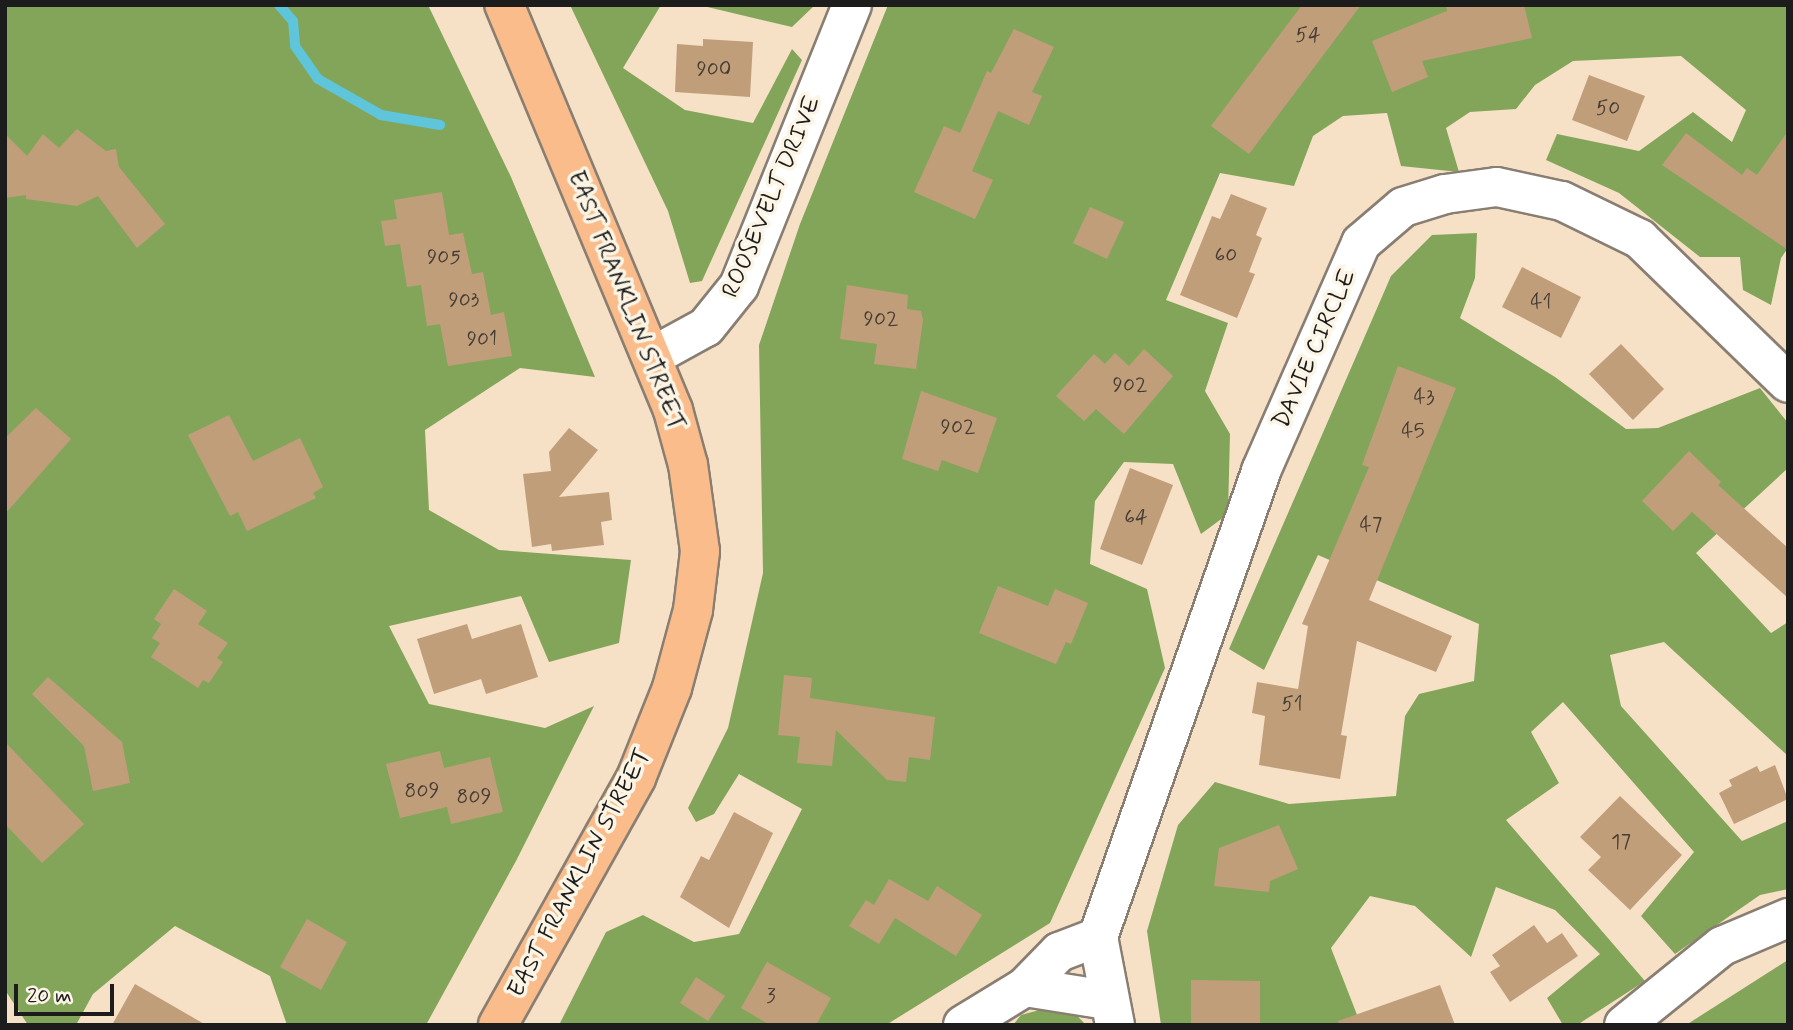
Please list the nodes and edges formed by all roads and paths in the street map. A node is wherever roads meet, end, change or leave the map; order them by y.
1 (504, 5) edge
2 (852, 5) edge
3 (653, 356) junction
4 (1788, 383) edge
5 (1788, 918) edge
6 (1098, 937) junction
7 (1025, 987) junction
8 (1111, 1012) edge
9 (498, 1025) edge
10 (963, 1025) edge
11 (1624, 1025) edge

1 - 3 main road, EAST FRANKLIN STREET
2 - 3 street, ROOSEVELT DRIVE
3 - 9 main road, EAST FRANKLIN STREET
4 - 6 street, DAVIE CIRCLE
5 - 11 street
6 - 7 street
6 - 8 street, DAVIE CIRCLE
7 - 8 street, DAVIE CIRCLE
7 - 10 street

